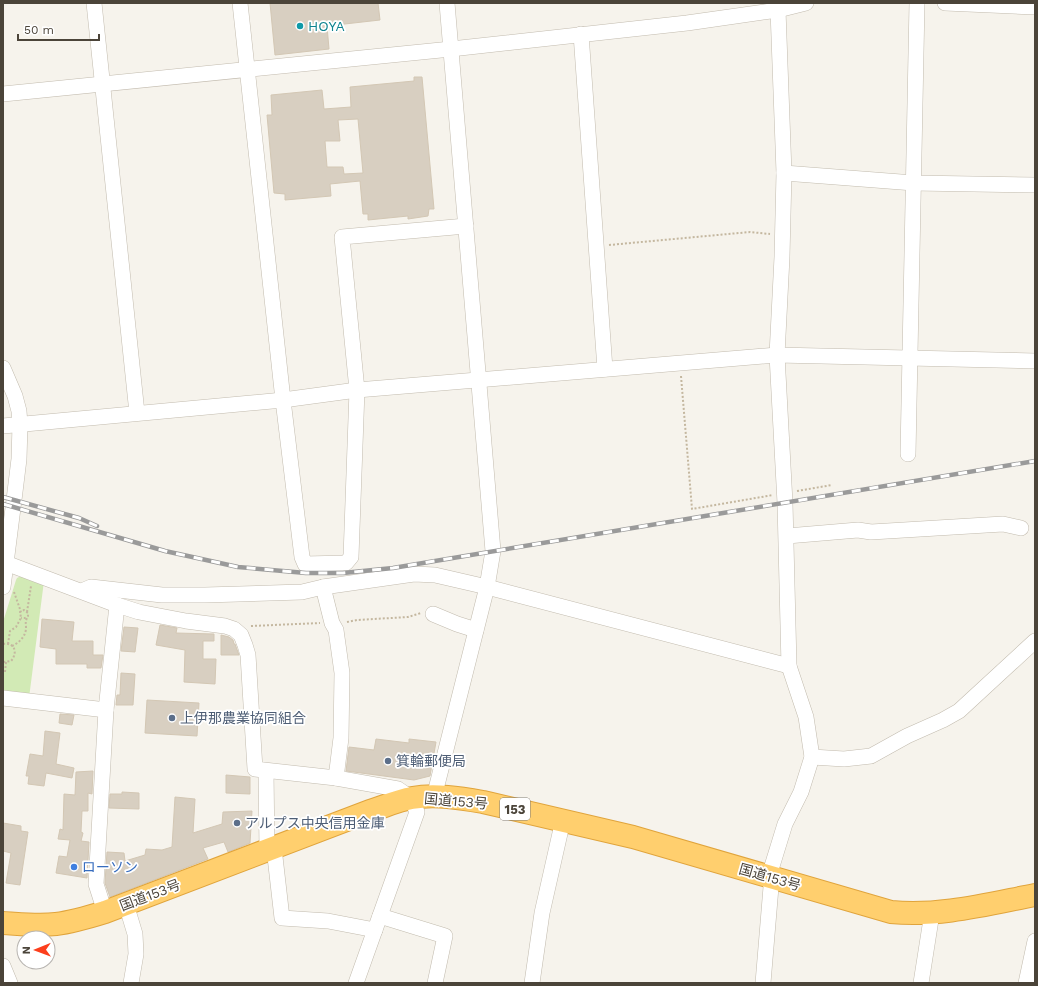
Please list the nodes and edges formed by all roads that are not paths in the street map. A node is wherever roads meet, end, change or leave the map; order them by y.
1 (94, 3) edge
2 (240, 3) edge
3 (447, 3) edge
4 (806, 3) edge
5 (917, 3) edge
6 (945, 3) edge
7 (1035, 7) edge
8 (778, 10) junction
9 (581, 34) junction
10 (451, 49) junction
11 (248, 70) junction
12 (103, 83) junction
13 (3, 94) edge
14 (784, 173) junction
15 (914, 184) junction
16 (1035, 185) edge
17 (466, 226) junction
18 (777, 355) junction
19 (910, 358) junction
20 (1035, 361) edge
21 (3, 368) edge
22 (604, 369) junction
23 (479, 379) junction
24 (357, 390) junction
25 (283, 400) junction
26 (137, 414) junction
27 (20, 425) junction
28 (3, 426) edge
29 (908, 454) dead end
30 (1021, 528) dead end
31 (787, 536) junction
32 (5, 562) edge
33 (323, 587) junction
34 (487, 587) junction
35 (7, 588) edge
36 (82, 591) junction
37 (117, 605) junction
38 (433, 614) dead end
39 (476, 630) junction
40 (1035, 641) edge
41 (789, 666) junction
42 (3, 698) edge
43 (106, 710) junction
44 (812, 757) junction
45 (266, 771) junction
46 (336, 778) junction
47 (434, 797) junction
48 (412, 798) junction
49 (563, 820) junction
50 (270, 849) junction
51 (769, 876) junction
52 (1035, 895) edge
53 (126, 904) junction
54 (105, 912) junction
55 (932, 913) junction
56 (3, 922) edge
57 (378, 923) junction
58 (1035, 941) edge
59 (3, 966) edge
60 (10, 983) edge
61 (131, 983) edge
62 (356, 983) edge
63 (435, 983) edge
64 (532, 983) edge
65 (763, 983) edge
66 (921, 983) edge
67 (1026, 983) edge

1 - 12 street
2 - 11 street
3 - 10 street
4 - 8 street
5 - 15 street
6 - 7 street
8 - 9 street
8 - 14 street
9 - 10 street
9 - 22 street
10 - 11 street
10 - 17 street
11 - 12 street
11 - 25 street
12 - 13 street
12 - 26 street
14 - 15 street
14 - 18 street
15 - 16 street
15 - 19 street
17 - 23 street
17 - 24 street
18 - 19 street
18 - 22 street
18 - 31 street
19 - 20 street
19 - 29 street
21 - 27 street
22 - 23 street
23 - 24 street
23 - 34 street
24 - 25 street
24 - 25 street
25 - 26 street
26 - 27 street
27 - 28 street
27 - 32 street
30 - 31 street
31 - 41 street
32 - 35 street
32 - 36 street
33 - 34 street
33 - 36 street
33 - 46 street
34 - 39 street
34 - 41 street
36 - 37 street
37 - 43 street
37 - 45 street
38 - 39 street
39 - 47 street
40 - 44 street
41 - 44 street
42 - 43 street
43 - 54 street
44 - 51 street
45 - 46 street
45 - 50 street
46 - 48 street
47 - 48 highway, 国道153号 / 153
47 - 49 highway, 国道153号 / 153
48 - 50 highway, 国道153号 / 153
48 - 57 street
49 - 51 highway, 国道153号 / 153
49 - 64 street
50 - 53 highway, 国道153号 / 153
50 - 57 street
51 - 55 highway, 国道153号 / 153
51 - 65 street
52 - 55 highway, 国道153号 / 153
53 - 54 highway, 国道153号 / 153
53 - 61 street
54 - 56 highway, 国道153号 / 153
55 - 66 street
57 - 62 street
57 - 63 street
58 - 67 street
59 - 60 street

